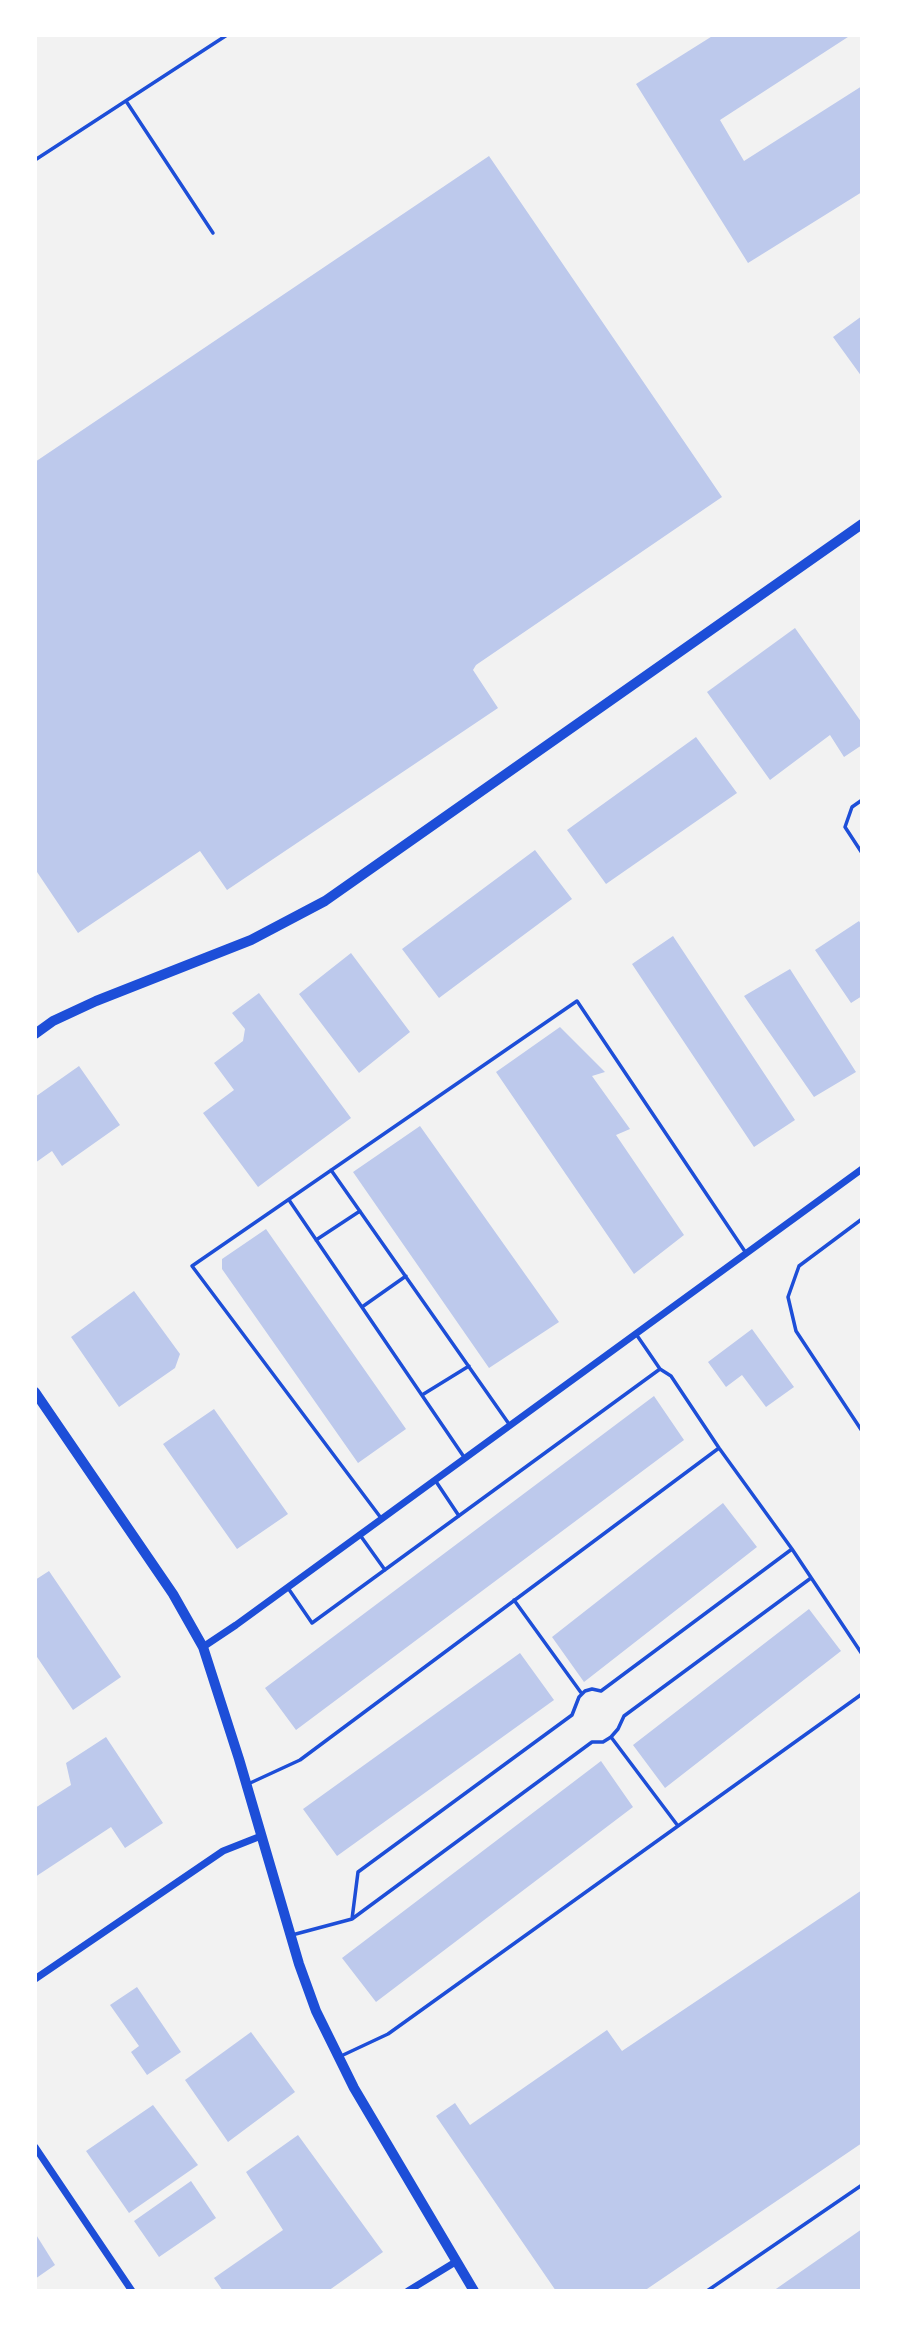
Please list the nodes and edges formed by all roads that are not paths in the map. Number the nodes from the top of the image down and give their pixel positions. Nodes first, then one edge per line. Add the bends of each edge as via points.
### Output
1 (227, 35) edge
2 (126, 101) junction
3 (35, 160) edge
4 (214, 233) dead end
5 (862, 524) edge
6 (862, 800) edge
7 (862, 853) edge
8 (35, 1034) edge
9 (862, 1169) edge
10 (331, 1170) junction
11 (289, 1200) junction
12 (360, 1211) junction
13 (862, 1219) edge
14 (316, 1240) junction
15 (747, 1253) junction
16 (406, 1276) junction
17 (362, 1307) junction
18 (636, 1334) junction
19 (469, 1366) junction
20 (660, 1369) junction
21 (35, 1392) edge
22 (422, 1395) junction
23 (511, 1425) junction
24 (862, 1431) edge
25 (719, 1448) junction
26 (465, 1458) junction
27 (435, 1480) junction
28 (458, 1516) junction
29 (382, 1519) junction
30 (360, 1535) junction
31 (792, 1549) junction
32 (385, 1570) junction
33 (811, 1578) junction
34 (288, 1588) junction
35 (514, 1601) junction
36 (203, 1647) junction
37 (862, 1654) edge
38 (582, 1694) junction
39 (862, 1694) edge
40 (611, 1737) junction
41 (247, 1785) junction
42 (678, 1826) junction
43 (261, 1836) junction
44 (352, 1919) junction
45 (290, 1936) junction
46 (35, 1979) edge
47 (338, 2058) junction
48 (35, 2147) edge
49 (862, 2185) edge
50 (457, 2261) junction
51 (132, 2291) edge
52 (408, 2291) edge
53 (474, 2291) edge
54 (708, 2291) edge

1 - 2 lane
2 - 3 lane
2 - 4 lane
5 - 8 street via 325,901 251,940 52,1021
6 - 7 lane via 852,807 845,827
9 - 15 street
10 - 11 lane
10 - 12 lane
10 - 15 lane via 577,1001
11 - 14 lane
11 - 29 lane via 192,1266
12 - 14 lane
12 - 16 lane
13 - 24 lane via 799,1266 788,1297 796,1332
14 - 17 lane
15 - 18 street
16 - 17 lane
16 - 19 lane
17 - 22 lane
18 - 20 lane
18 - 23 street
19 - 22 lane
19 - 23 lane
20 - 25 lane via 671,1376
20 - 28 lane
21 - 36 street via 173,1594
22 - 26 lane
23 - 26 street
25 - 31 lane
25 - 35 lane
26 - 27 street
27 - 28 lane
27 - 29 street
28 - 32 lane
29 - 30 street
30 - 32 lane
30 - 34 street
31 - 33 lane
31 - 38 lane via 601,1691
32 - 34 lane via 312,1623
33 - 37 lane
33 - 40 lane via 624,1716
34 - 36 street
35 - 38 lane
35 - 41 lane via 300,1760
36 - 41 street
38 - 44 lane via 572,1715 358,1872
39 - 42 lane
40 - 42 lane
40 - 44 lane via 592,1742
41 - 43 street
42 - 47 lane via 388,2034
43 - 45 street
43 - 46 street via 223,1851
44 - 45 lane
45 - 47 street
47 - 50 street
48 - 51 street
49 - 54 lane
50 - 52 street
50 - 53 street

